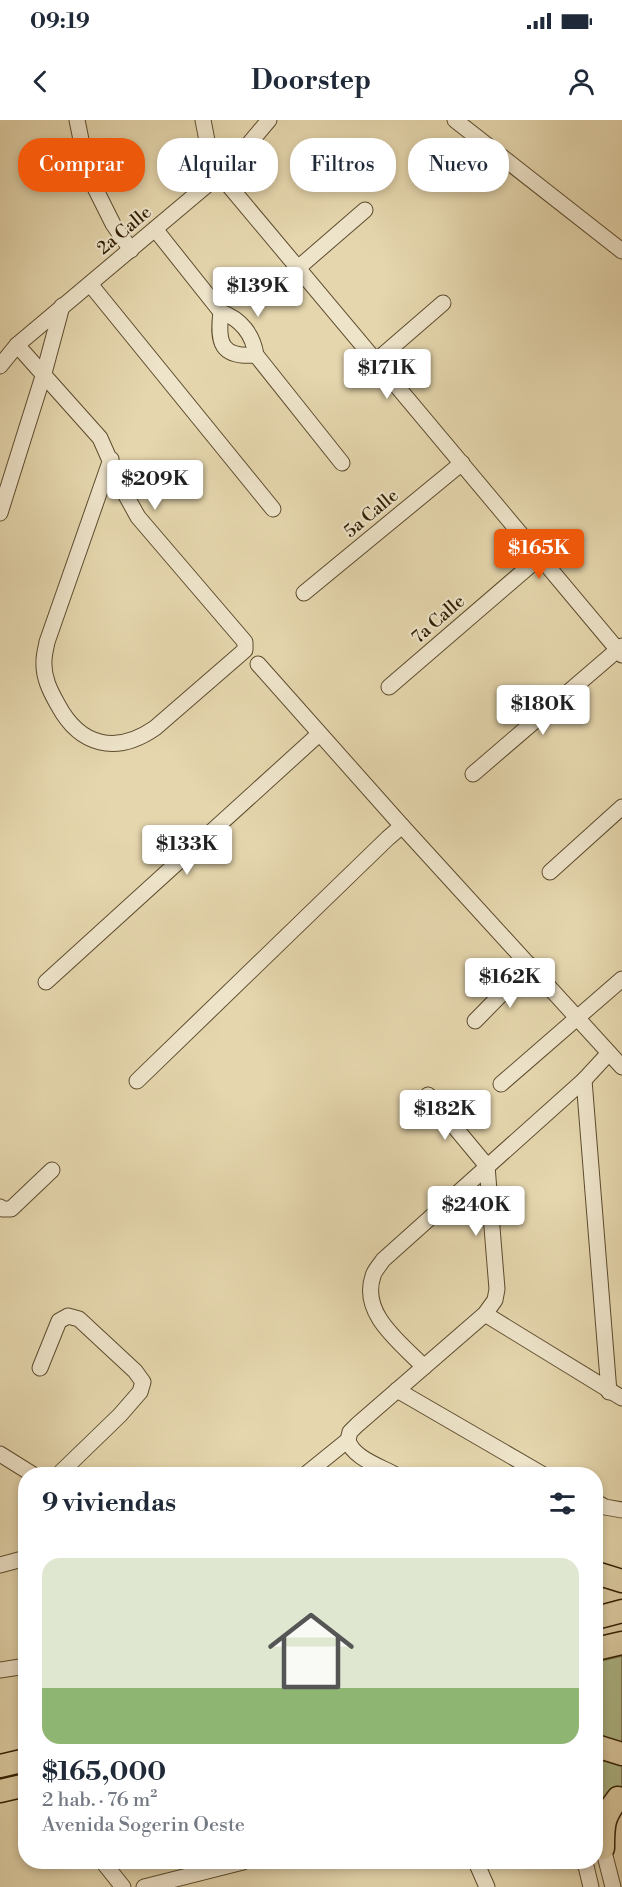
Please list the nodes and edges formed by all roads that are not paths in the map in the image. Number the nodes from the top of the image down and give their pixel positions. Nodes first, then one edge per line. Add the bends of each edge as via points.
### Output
1 (77, 120) edge
2 (203, 120) edge
3 (269, 120) edge
4 (455, 120) edge
5 (206, 138) edge
6 (253, 138) edge
7 (200, 192) edge
8 (234, 192) edge
9 (365, 210) dead end
10 (155, 230) junction
11 (131, 250) junction
12 (622, 251) edge
13 (298, 268) junction
14 (90, 284) junction
15 (443, 303) dead end
16 (62, 305) junction
17 (221, 312) junction
18 (16, 345) junction
19 (256, 356) junction
20 (376, 361) junction
21 (0, 366) edge
22 (44, 373) junction
23 (111, 459) junction
24 (342, 463) dead end
25 (462, 463) junction
26 (273, 508) dead end
27 (0, 513) edge
28 (540, 557) junction
29 (304, 593) dead end
30 (621, 650) edge
31 (258, 664) dead end
32 (389, 687) dead end
33 (319, 734) junction
34 (473, 774) dead end
35 (622, 807) edge
36 (402, 826) junction
37 (550, 872) dead end
38 (530, 965) junction
39 (622, 980) edge
40 (46, 982) dead end
41 (578, 1017) junction
42 (475, 1021) dead end
43 (609, 1053) junction
44 (622, 1067) edge
45 (584, 1080) junction
46 (137, 1081) dead end
47 (501, 1084) dead end
48 (428, 1095) dead end
49 (487, 1166) junction
50 (52, 1170) dead end
51 (0, 1207) edge
52 (485, 1314) junction
53 (423, 1367) junction
54 (40, 1368) dead end
55 (398, 1390) junction
56 (616, 1395) edge
57 (348, 1440) junction
58 (0, 1454) edge
59 (22, 1467) edge
60 (66, 1467) edge
61 (315, 1467) edge
62 (381, 1467) edge
63 (530, 1467) edge
64 (603, 1506) edge
65 (622, 1510) edge
66 (18, 1560) edge
67 (0, 1565) edge
68 (603, 1575) edge
69 (622, 1581) edge
70 (622, 1611) edge
71 (603, 1616) edge
72 (622, 1643) edge
73 (603, 1648) edge
74 (622, 1656) edge
75 (603, 1659) edge
76 (18, 1667) edge
77 (0, 1670) edge
78 (603, 1748) edge
79 (622, 1754) edge
80 (18, 1762) edge
81 (0, 1766) edge
82 (18, 1787) edge
83 (0, 1791) edge
84 (620, 1797) edge
85 (603, 1807) edge
86 (603, 1823) edge
87 (109, 1869) edge
88 (215, 1869) edge
89 (479, 1869) edge
90 (593, 1869) edge
91 (602, 1869) edge
92 (123, 1887) edge
93 (144, 1887) edge
94 (487, 1887) edge
95 (591, 1887) edge
96 (613, 1887) edge

1 - 11 street via 88,174
2 - 5 street
3 - 6 street, 2a Calle
4 - 12 street
7 - 10 street, 2a Calle
8 - 13 street
9 - 13 street
10 - 11 street, 2a Calle
10 - 17 street
11 - 14 street, 2a Calle
13 - 20 street
14 - 16 street, 2a Calle
14 - 26 street
15 - 20 street
16 - 18 street, 2a Calle
16 - 22 street
17 - 19 street via 234,316 243,326 255,344
17 - 19 street via 221,344 239,357
18 - 21 street, 2a Calle
18 - 22 street
19 - 24 street
20 - 25 street
22 - 23 street via 100,438
22 - 27 street
23 - 23 street via 47,642 44,661 48,687 64,717 79,733 94,741 119,744 141,738 155,728 245,650 245,642 138,517
25 - 28 street
25 - 29 street, 5a Calle
28 - 30 street
28 - 32 street, 7a Calle
30 - 34 street
31 - 33 street
33 - 36 street
33 - 40 street
35 - 37 street
36 - 38 street
36 - 46 street
38 - 41 street
38 - 42 street
39 - 41 street
41 - 43 street
41 - 47 street
43 - 44 street
43 - 45 street
45 - 49 street
45 - 56 street
48 - 49 street
49 - 52 street via 497,1289
49 - 53 street via 383,1260 373,1275 370,1294 376,1317
50 - 51 street via 11,1209
52 - 53 street
52 - 56 street
53 - 55 street
54 - 60 street via 59,1321 68,1316 79,1319 143,1382 140,1392 120,1416
55 - 57 street via 350,1432
55 - 63 street
57 - 61 street
57 - 62 street via 350,1448
58 - 59 street
64 - 65 street
66 - 67 street
68 - 69 highway
70 - 71 highway
72 - 73 highway
74 - 75 highway
76 - 77 street
78 - 79 highway
80 - 81 highway
82 - 83 highway
84 - 85 highway
84 - 86 highway
87 - 92 street
88 - 93 street
89 - 94 street
90 - 95 street
91 - 96 street

